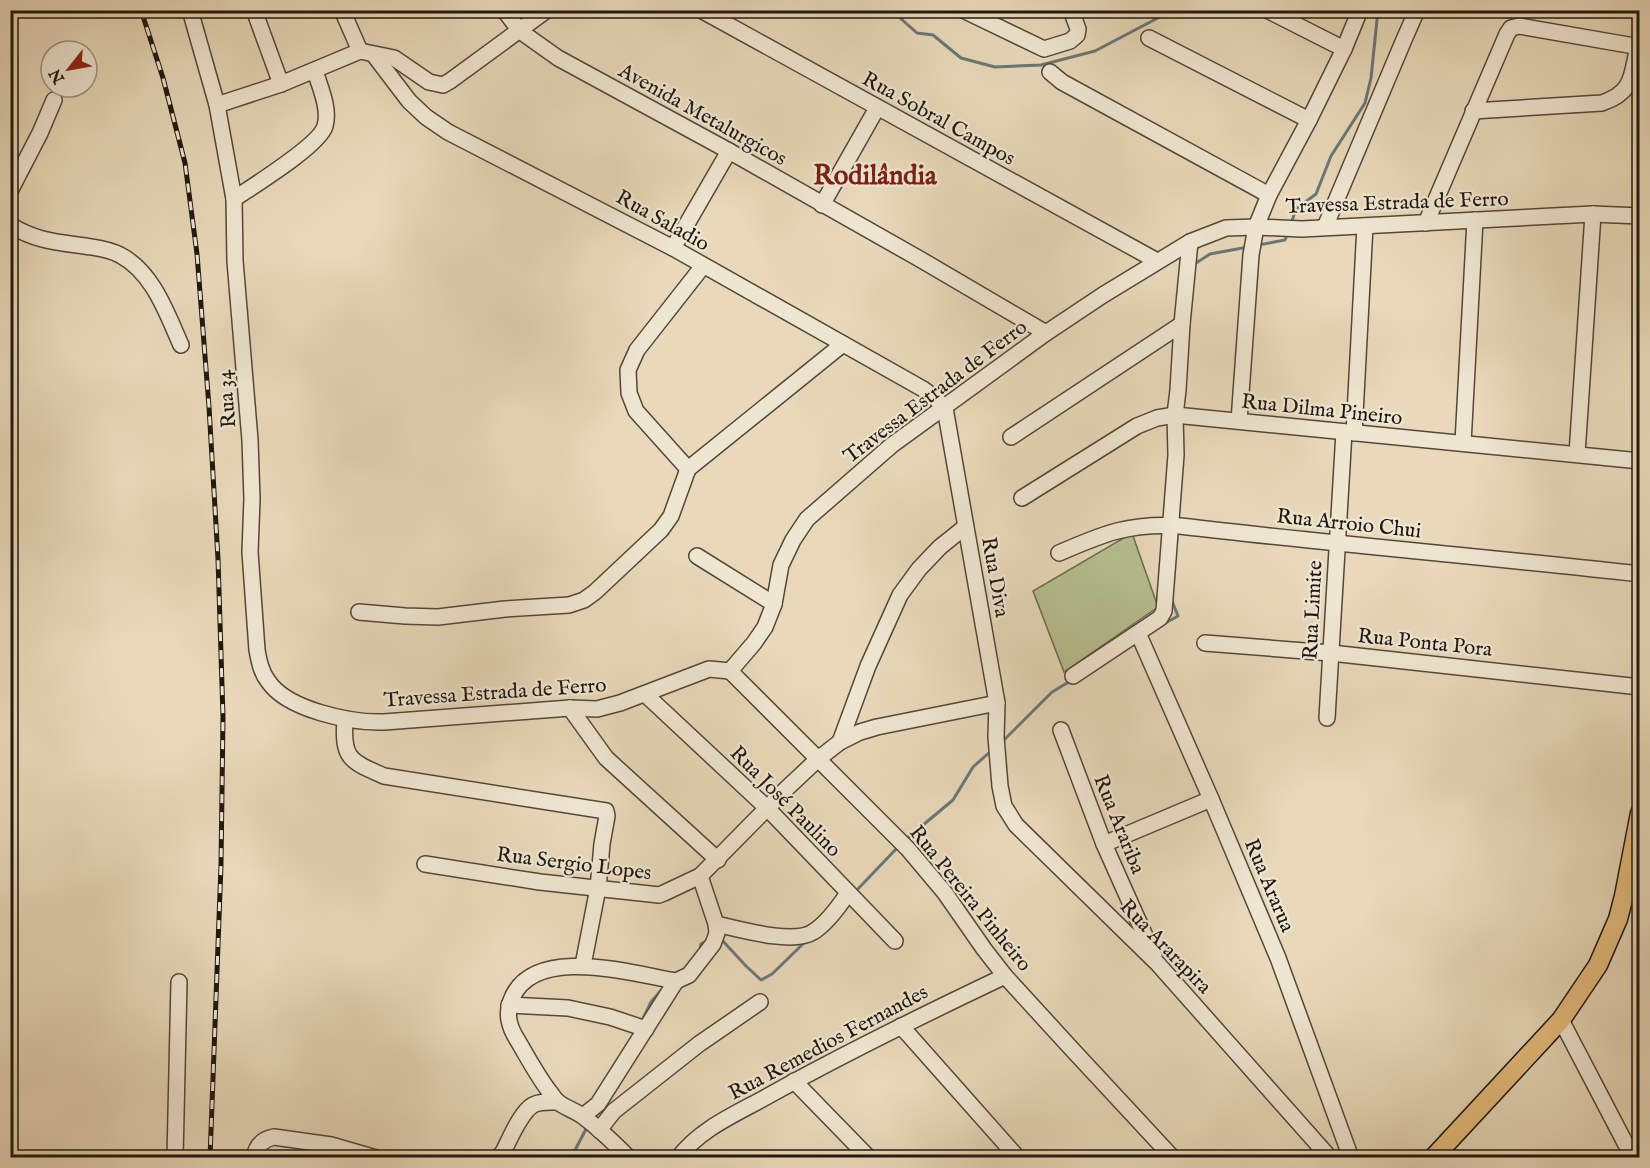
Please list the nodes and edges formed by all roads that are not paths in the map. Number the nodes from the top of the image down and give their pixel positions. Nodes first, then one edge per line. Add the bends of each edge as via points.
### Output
1 (190, 10) edge
2 (254, 10) edge
3 (342, 10) edge
4 (504, 10) edge
5 (547, 10) edge
6 (701, 10) edge
7 (963, 10) edge
8 (1071, 10) edge
9 (1267, 10) edge
10 (1360, 10) edge
11 (1418, 10) edge
12 (520, 31) junction
13 (1149, 38) dead end
14 (1639, 47) edge
15 (1344, 49) junction
16 (367, 53) junction
17 (315, 71) junction
18 (1050, 72) dead end
19 (281, 84) junction
20 (54, 100) dead end
21 (217, 105) junction
22 (878, 108) junction
23 (1473, 111) junction
24 (1309, 120) junction
25 (729, 151) junction
26 (10, 191) edge
27 (1269, 195) junction
28 (234, 199) junction
29 (822, 205) junction
30 (1593, 214) junction
31 (1640, 216) edge
32 (1475, 220) junction
33 (1426, 223) junction
34 (10, 225) edge
35 (1365, 226) junction
36 (1325, 227) junction
37 (1255, 230) junction
38 (1190, 242) junction
39 (673, 248) junction
40 (1157, 261) junction
41 (703, 266) junction
42 (1182, 324) junction
43 (1046, 333) junction
44 (843, 344) junction
45 (181, 345) dead end
46 (945, 408) junction
47 (1178, 415) junction
48 (1239, 421) junction
49 (1349, 433) junction
50 (1011, 437) dead end
51 (1463, 443) junction
52 (1577, 454) junction
53 (1640, 461) edge
54 (688, 469) junction
55 (1022, 498) dead end
56 (1171, 526) junction
57 (965, 527) junction
58 (1336, 544) junction
59 (1059, 553) dead end
60 (697, 556) dead end
61 (1640, 574) edge
62 (774, 604) junction
63 (359, 612) dead end
64 (1138, 633) junction
65 (1205, 643) dead end
66 (1331, 653) junction
67 (730, 671) junction
68 (1073, 676) dead end
69 (1640, 687) edge
70 (645, 694) junction
71 (997, 703) junction
72 (570, 708) junction
73 (1327, 718) dead end
74 (345, 719) junction
75 (1061, 730) dead end
76 (840, 742) junction
77 (998, 753) joint
78 (818, 759) junction
79 (1211, 799) junction
80 (767, 808) junction
81 (1640, 813) edge
82 (1104, 844) junction
83 (718, 860) junction
84 (425, 864) dead end
85 (700, 876) junction
86 (597, 888) junction
87 (851, 896) junction
88 (716, 924) junction
89 (895, 940) dead end
90 (1158, 964) junction
91 (583, 965) junction
92 (1005, 976) junction
93 (669, 980) junction
94 (179, 982) dead end
95 (760, 1002) dead end
96 (509, 1005) junction
97 (1561, 1020) junction
98 (901, 1026) junction
99 (646, 1029) junction
100 (794, 1081) junction
101 (558, 1102) junction
102 (584, 1117) junction
103 (598, 1129) junction
104 (1629, 1157) edge
105 (175, 1158) edge
106 (254, 1158) edge
107 (376, 1158) edge
108 (498, 1158) edge
109 (629, 1158) edge
110 (678, 1158) edge
111 (869, 1158) edge
112 (1018, 1158) edge
113 (1173, 1158) edge
114 (1330, 1158) edge
115 (1351, 1158) edge
116 (1433, 1158) edge

1 - 21 street
2 - 19 street
3 - 16 street, Rua Saladio
4 - 12 street, Avenida Metalurgicos
5 - 12 street
6 - 22 street, Rua Sobral Campos
7 - 8 street via 1044,48 1071,40 1077,34
9 - 15 street
10 - 15 street
11 - 36 street
12 - 16 street via 443,84 429,82 394,58
12 - 25 street, Avenida Metalurgicos via 558,58
13 - 24 street
14 - 23 street via 1628,87 1614,99
14 - 23 street via 1519,26 1511,28
15 - 24 street
16 - 17 street
16 - 39 street, Rua Saladio via 409,101 448,132
17 - 19 street
17 - 28 street via 327,114 321,136
18 - 27 street
19 - 21 street
20 - 26 street
21 - 28 street, Rua 34
22 - 29 street
22 - 40 street, Rua Sobral Campos
23 - 33 street
24 - 27 street
25 - 29 street, Avenida Metalurgicos
25 - 39 street
27 - 37 street
28 - 74 street, Rua 34 via 235,261 250,440 250,552 260,665 276,691 318,712
29 - 43 street, Avenida Metalurgicos
30 - 31 street, Travessa Estrada de Ferro
30 - 32 street, Travessa Estrada de Ferro
30 - 52 street
32 - 33 street, Travessa Estrada de Ferro
32 - 51 street
33 - 35 street, Travessa Estrada de Ferro
34 - 45 street via 34,238 102,248 121,255 142,272
35 - 36 street, Travessa Estrada de Ferro
35 - 49 street, Rua Limite
36 - 37 street, Travessa Estrada de Ferro
37 - 38 street, Travessa Estrada de Ferro via 1226,228
37 - 48 street
38 - 40 street, Travessa Estrada de Ferro
38 - 42 street
39 - 41 street, Rua Saladio
40 - 43 street, Travessa Estrada de Ferro
41 - 44 street, Rua Saladio
41 - 54 street via 638,350 628,370 629,393 636,411
42 - 47 street
42 - 50 street
43 - 46 street, Travessa Estrada de Ferro
44 - 46 street, Rua Saladio via 923,389
44 - 54 street
46 - 57 street, Rua Diva
46 - 62 street, Travessa Estrada de Ferro via 892,445 807,519 781,565
47 - 48 street, Rua Dilma Pineiro
47 - 55 street, Rua Dilma Pineiro via 1137,426
47 - 56 street
48 - 49 street, Rua Dilma Pineiro
49 - 51 street, Rua Dilma Pineiro
49 - 58 street, Rua Limite
51 - 52 street, Rua Dilma Pineiro
52 - 53 street, Rua Dilma Pineiro
54 - 63 street via 671,516 661,530 584,600 568,605 438,617
56 - 58 street, Rua Arroio Chui
56 - 59 street, Rua Arroio Chui via 1136,526 1113,531
56 - 64 street via 1164,611
57 - 71 street, Rua Diva
57 - 76 street via 918,569 900,595
58 - 61 street, Rua Arroio Chui
58 - 66 street, Rua Limite
60 - 62 street
62 - 67 street, Travessa Estrada de Ferro via 760,635
64 - 68 street
64 - 79 street, Rua Ararua
65 - 66 street, Rua Ponta Pora
66 - 69 street, Rua Ponta Pora
66 - 73 street, Rua Limite
67 - 70 street, Travessa Estrada de Ferro via 710,669
67 - 78 street, Rua Pereira Pinheiro
70 - 72 street, Travessa Estrada de Ferro via 597,709
70 - 80 street, Rua José Paulino
71 - 76 street, Rua Sergio Lopes via 877,727
71 - 77 street, Rua Diva
72 - 74 street, Travessa Estrada de Ferro via 371,723
72 - 83 street via 606,758
74 - 86 street via 345,748 353,760 384,776 606,811
75 - 82 street, Rua Arariba
76 - 78 street, Rua Sergio Lopes
77 - 90 street, Rua Ararapira via 999,786 1016,825
78 - 80 street, Rua Sergio Lopes
78 - 92 street, Rua Pereira Pinheiro via 908,849
79 - 82 street
79 - 115 street, Rua Ararua via 1278,958
80 - 83 street, Rua Sergio Lopes
80 - 87 street, Rua José Paulino
81 - 97 main road via 1618,919 1598,965
82 - 90 street, Rua Arariba
83 - 85 street, Rua Sergio Lopes
84 - 86 street, Rua Sergio Lopes
85 - 86 street, Rua Sergio Lopes via 659,895
85 - 88 street
86 - 91 street
87 - 88 street via 815,932 807,935 768,936
87 - 89 street, Rua José Paulino
88 - 93 street via 713,944 689,975
90 - 114 street, Rua Ararapira
91 - 93 street
91 - 96 street via 536,974 514,992
92 - 98 street, Rua Remedios Fernandes
92 - 113 street, Rua Pereira Pinheiro
93 - 99 street
94 - 105 street
95 - 103 street via 699,1044 614,1111
96 - 99 street via 568,1008
96 - 101 street via 513,1034
97 - 104 street
97 - 116 main road
98 - 100 street, Rua Remedios Fernandes
98 - 112 street
99 - 102 street via 598,1104
100 - 110 street, Rua Remedios Fernandes via 701,1134
100 - 111 street
101 - 102 street
101 - 108 street via 541,1102 526,1111
102 - 103 street
103 - 109 street
106 - 107 street via 262,1142 274,1137 331,1145

